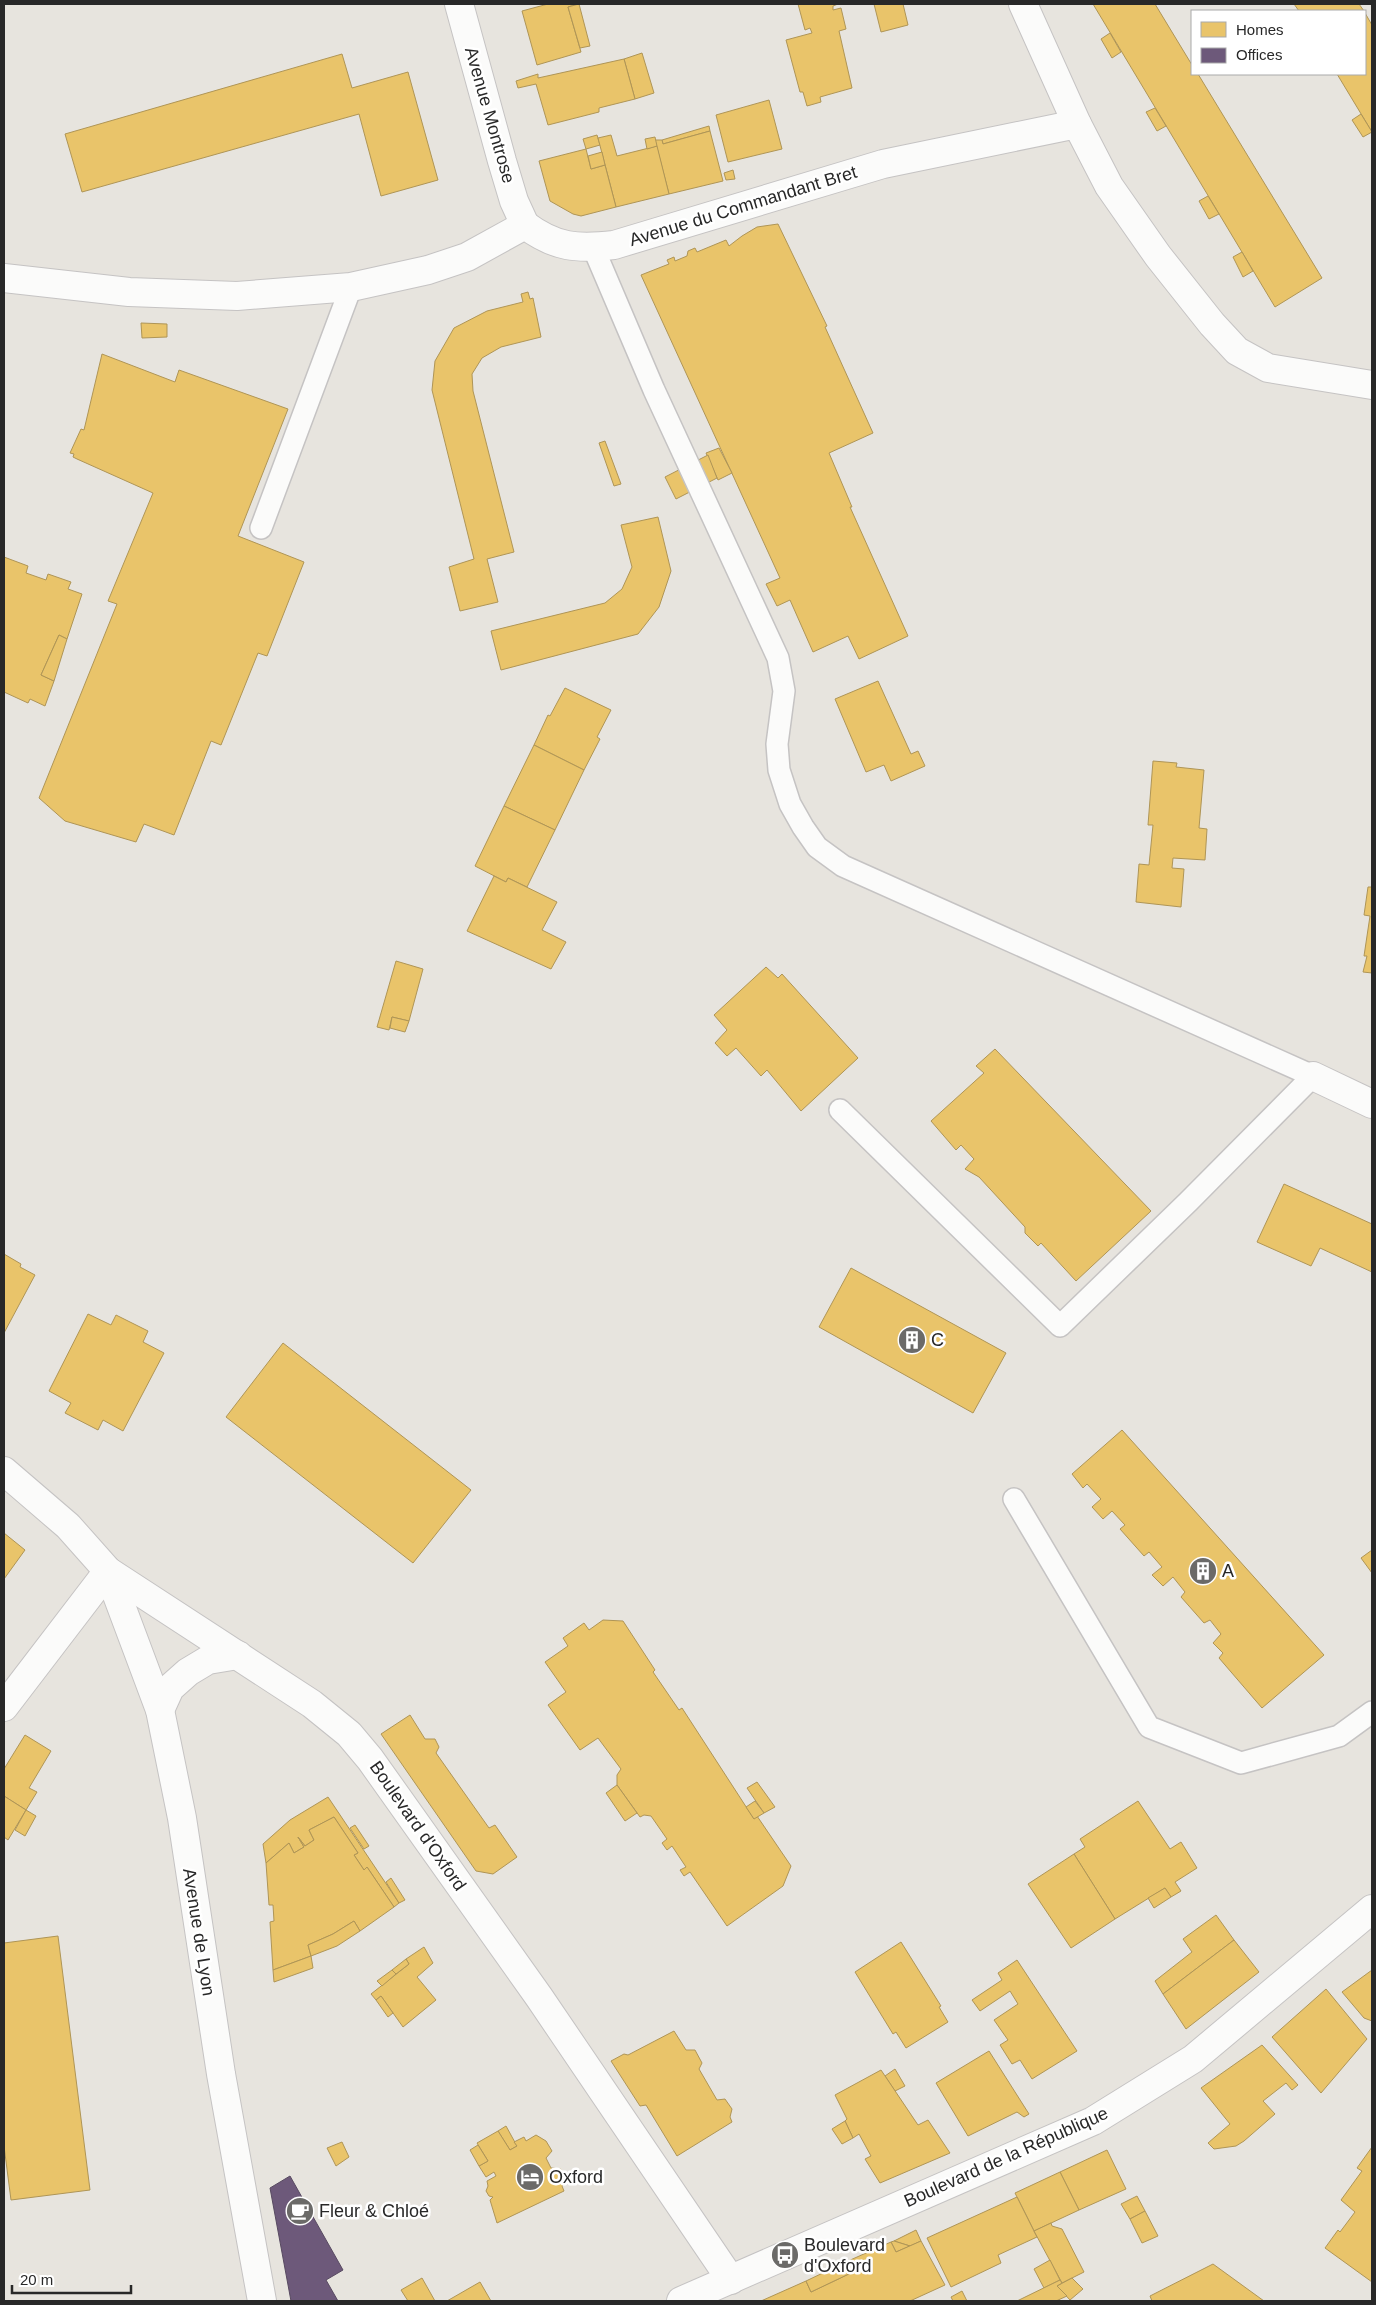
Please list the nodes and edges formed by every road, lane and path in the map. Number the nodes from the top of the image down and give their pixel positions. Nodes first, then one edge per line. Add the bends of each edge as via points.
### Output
1 (459, 4) edge
2 (1024, 4) edge
3 (1078, 124) junction
4 (525, 225) junction
5 (593, 247) junction
6 (4, 278) edge
7 (351, 287) junction
8 (1372, 385) edge
9 (261, 528) dead end
10 (1313, 1076) junction
11 (1372, 1104) edge
12 (840, 1110) dead end
13 (4, 1472) edge
14 (1014, 1499) dead end
15 (108, 1571) junction
16 (238, 1655) junction
17 (4, 1707) edge
18 (160, 1710) junction
19 (1372, 1712) edge
20 (1372, 1910) edge
21 (731, 2280) junction
22 (262, 2301) edge
23 (681, 2301) edge

1 - 4 street, Avenue Montrose via 502,161
2 - 3 street
3 - 5 street, Avenue du Commandant Bret via 883,164 614,245
3 - 8 street via 1109,186 1158,256 1237,351 1268,368
4 - 5 street, Avenue du Commandant Bret via 543,238 566,246
4 - 7 street via 467,257 428,270
5 - 10 lane via 654,390 778,658 784,691 777,744 779,770 790,804 818,847 843,866
6 - 7 street via 130,292 228,296
7 - 9 lane
10 - 11 street
10 - 12 lane via 1060,1326
13 - 15 street, Boulevard d'Oxford via 68,1526
14 - 19 lane via 1148,1727 1241,1763 1340,1736
15 - 16 street, Boulevard d'Oxford
15 - 17 street
15 - 18 street, Avenue de Lyon
16 - 18 street via 208,1660 188,1672 170,1688
16 - 21 street, Boulevard d'Oxford via 312,1704 349,1734 370,1759 539,1997
18 - 22 street, Avenue de Lyon via 182,1818 221,2074
20 - 21 street, Boulevard de la République via 1194,2059 1093,2121
21 - 23 street, Boulevard de la République

